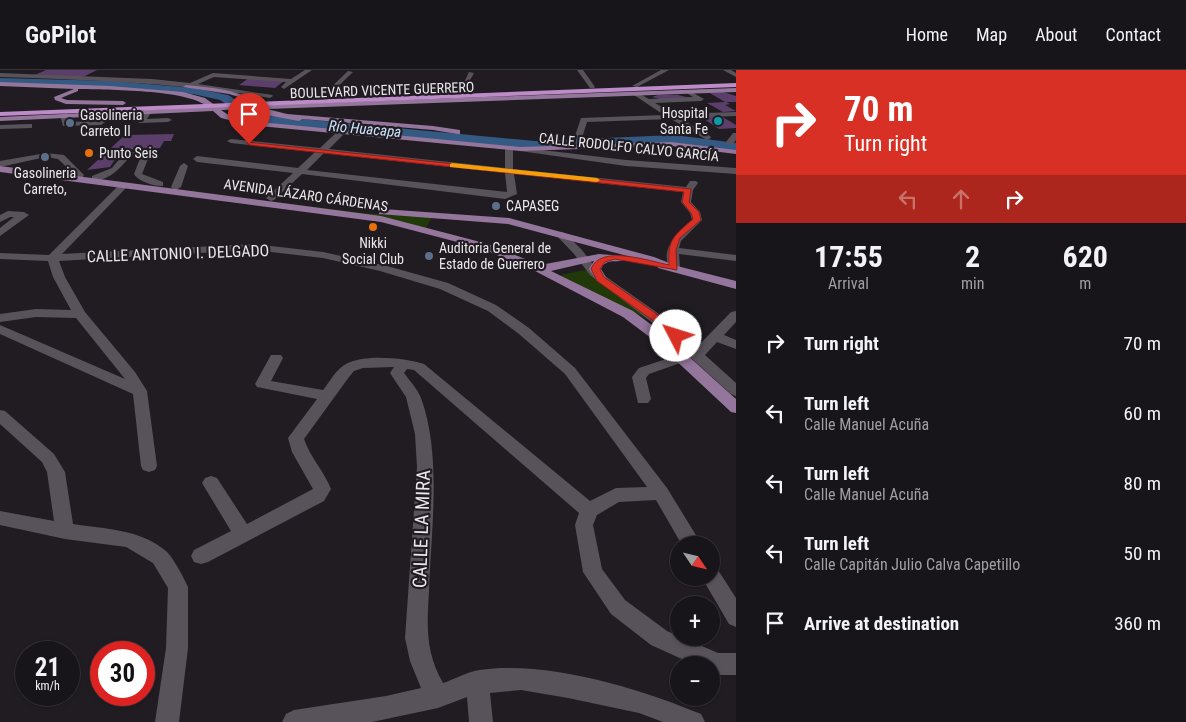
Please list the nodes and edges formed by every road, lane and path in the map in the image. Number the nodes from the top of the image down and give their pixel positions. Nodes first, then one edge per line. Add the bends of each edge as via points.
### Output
1 (100, 70) edge
2 (309, 70) edge
3 (580, 70) edge
4 (666, 70) edge
5 (726, 70) edge
6 (730, 70) edge
7 (350, 72) dead end
8 (471, 72) dead end
9 (736, 74) edge
10 (0, 76) edge
11 (80, 79) junction
12 (292, 82) junction
13 (0, 84) edge
14 (190, 85) junction
15 (592, 87) junction
16 (735, 87) edge
17 (107, 88) junction
18 (636, 90) junction
19 (579, 91) junction
20 (461, 92) junction
21 (688, 92) junction
22 (404, 94) junction
23 (546, 95) junction
24 (326, 96) junction
25 (388, 96) junction
26 (267, 102) junction
27 (649, 102) junction
28 (146, 103) junction
29 (193, 106) junction
30 (185, 110) junction
31 (0, 111) edge
32 (117, 111) junction
33 (145, 111) junction
34 (725, 114) junction
35 (736, 114) edge
36 (64, 115) joint
37 (673, 116) junction
38 (0, 119) edge
39 (168, 120) dead end
40 (736, 122) edge
41 (29, 126) dead end
42 (0, 127) edge
43 (341, 133) junction
44 (384, 135) junction
45 (707, 138) junction
46 (578, 139) junction
47 (546, 140) dead end
48 (728, 140) edge
49 (231, 142) dead end
50 (509, 148) junction
51 (520, 149) junction
52 (320, 152) junction
53 (736, 152) edge
54 (197, 159) dead end
55 (0, 164) edge
56 (184, 166) dead end
57 (0, 169) edge
58 (700, 170) junction
59 (299, 171) junction
60 (509, 171) junction
61 (736, 172) edge
62 (80, 176) junction
63 (95, 178) junction
64 (160, 184) junction
65 (123, 186) junction
66 (176, 187) junction
67 (688, 190) junction
68 (271, 198) junction
69 (443, 215) junction
70 (0, 219) edge
71 (0, 233) edge
72 (444, 234) junction
73 (561, 235) junction
74 (672, 250) junction
75 (0, 256) edge
76 (615, 257) junction
77 (52, 258) junction
78 (736, 258) edge
79 (582, 260) junction
80 (673, 268) junction
81 (539, 269) junction
82 (600, 279) junction
83 (736, 284) edge
84 (80, 314) junction
85 (736, 315) edge
86 (0, 318) edge
87 (0, 329) edge
88 (714, 336) junction
89 (736, 345) edge
90 (697, 355) junction
91 (276, 358) dead end
92 (681, 358) junction
93 (403, 365) junction
94 (140, 391) junction
95 (736, 391) edge
96 (327, 396) junction
97 (643, 399) dead end
98 (736, 408) edge
99 (0, 415) edge
100 (150, 466) dead end
101 (211, 484) dead end
102 (661, 493) junction
103 (589, 511) junction
104 (0, 518) edge
105 (65, 531) junction
106 (243, 534) junction
107 (687, 536) edge
108 (201, 556) dead end
109 (717, 586) edge
110 (736, 617) edge
111 (736, 664) edge
112 (478, 682) junction
113 (438, 696) junction
114 (167, 722) edge
115 (294, 722) edge
116 (481, 722) edge
117 (693, 722) edge

1 - 11 street
2 - 12 street
3 - 15 street
4 - 18 street
5 - 9 street
6 - 9 street
7 - 24 street
8 - 20 street
10 - 11 main road
10 - 11 street
11 - 14 street
11 - 26 main road via 230,92 247,98 269,113 286,117 460,133 274,113 267,109
12 - 14 street via 212,75
12 - 26 street
13 - 17 main road
14 - 26 street
15 - 18 main road, BOULEVARD VICENTE GUERRERO
15 - 20 main road, BOULEVARD VICENTE GUERRERO
16 - 18 main road, BOULEVARD VICENTE GUERRERO
16 - 19 highway, BOULEVARD VICENTE GUERRERO
16 - 21 main road, BOULEVARD VICENTE GUERRERO
16 - 25 highway, BOULEVARD VICENTE GUERRERO
17 - 28 main road via 70,91 57,100
17 - 44 main road via 192,96 224,116 250,124
18 - 21 main road, BOULEVARD VICENTE GUERRERO
18 - 23 main road, BOULEVARD VICENTE GUERRERO
18 - 27 street
19 - 23 highway
19 - 26 highway, BOULEVARD VICENTE GUERRERO
20 - 22 main road, BOULEVARD VICENTE GUERRERO
21 - 27 street via 701,100
22 - 24 main road, BOULEVARD VICENTE GUERRERO
22 - 25 highway
23 - 26 main road, BOULEVARD VICENTE GUERRERO
24 - 26 main road, BOULEVARD VICENTE GUERRERO
25 - 26 highway, BOULEVARD VICENTE GUERRERO
26 - 29 main road, BOULEVARD VICENTE GUERRERO
26 - 29 main road, BOULEVARD VICENTE GUERRERO
27 - 37 street
28 - 29 main road, BOULEVARD VICENTE GUERRERO
28 - 31 main road, BOULEVARD VICENTE GUERRERO
29 - 30 main road, BOULEVARD VICENTE GUERRERO
29 - 31 highway, BOULEVARD VICENTE GUERRERO
29 - 32 highway, BOULEVARD VICENTE GUERRERO
30 - 33 main road, BOULEVARD VICENTE GUERRERO
30 - 43 main road via 204,111 229,122 253,127
31 - 32 highway, BOULEVARD VICENTE GUERRERO
32 - 33 main road, BOULEVARD VICENTE GUERRERO
32 - 36 street via 101,123 66,124
33 - 39 street via 142,121
34 - 35 street
34 - 37 street
34 - 40 street
36 - 38 main road
37 - 45 street
37 - 46 street via 584,120
41 - 42 street
43 - 44 main road
43 - 52 street
44 - 50 main road
45 - 46 main road via 662,135
45 - 48 main road
46 - 47 main road
49 - 52 street
50 - 51 main road
50 - 60 street
51 - 53 main road via 669,144
51 - 58 street, CALLE RODOLFO CALVO GARCÍA
52 - 59 street
52 - 60 street
54 - 59 street
55 - 62 main road, AVENIDA LÁZARO CÁRDENAS
55 - 62 street via 46,155 60,157
56 - 66 street
57 - 65 main road, AVENIDA LÁZARO CÁRDENAS
58 - 61 street, CALLE RODOLFO CALVO GARCÍA
58 - 67 street
59 - 60 street via 510,196
59 - 68 street
60 - 67 street
62 - 63 main road, AVENIDA LÁZARO CÁRDENAS
63 - 64 main road, AVENIDA LÁZARO CÁRDENAS
63 - 64 street via 115,170 128,154 146,154 138,174
64 - 66 main road, AVENIDA LÁZARO CÁRDENAS
65 - 72 main road, AVENIDA LÁZARO CÁRDENAS via 381,219
65 - 77 street
66 - 68 main road, AVENIDA LÁZARO CÁRDENAS
67 - 74 street via 686,202 697,220 677,238
68 - 69 main road, AVENIDA LÁZARO CÁRDENAS via 368,211
69 - 72 main road via 432,220 430,228
69 - 73 main road, AVENIDA LÁZARO CÁRDENAS via 509,221
70 - 71 street via 8,214 24,215
72 - 81 main road, AVENIDA LÁZARO CÁRDENAS via 484,246
73 - 79 street
73 - 80 main road, AVENIDA LÁZARO CÁRDENAS
74 - 78 street
74 - 80 street
75 - 77 street, CALLE ANTONIO I. DELGADO
76 - 79 main road
76 - 80 main road
76 - 82 main road via 597,264 595,269
77 - 84 street
77 - 102 street, CALLE ANTONIO I. DELGADO via 254,247 323,255 444,286 492,308 570,371
79 - 81 main road
79 - 82 street
80 - 83 main road
81 - 92 main road, AVENIDA LÁZARO CÁRDENAS via 628,314
82 - 90 street via 654,317
84 - 86 street via 36,313
84 - 94 street
85 - 88 street
87 - 94 street
88 - 89 street
88 - 90 street
90 - 95 street
91 - 96 street via 262,384
92 - 97 street via 639,377
92 - 98 main road, AVENIDA LÁZARO CÁRDENAS
93 - 96 street via 364,363 349,368
93 - 103 street via 419,367
93 - 113 street, CALLE LA MIRA via 397,373 413,397 423,434 425,467 416,638 426,677
94 - 100 street
96 - 106 street via 296,438 300,452 320,483 322,489 318,496
99 - 105 street via 48,458 56,472
101 - 106 street
102 - 103 street via 616,495
102 - 107 street, CALLE ANTONIO I. DELGADO
103 - 111 street via 584,525 593,572 618,607 659,638 718,664
104 - 105 street
105 - 114 street via 130,540 160,557 178,587 177,648
106 - 108 street
109 - 110 street
112 - 113 street
112 - 116 street
112 - 117 street via 521,679 568,686 639,701
113 - 115 street via 386,708

